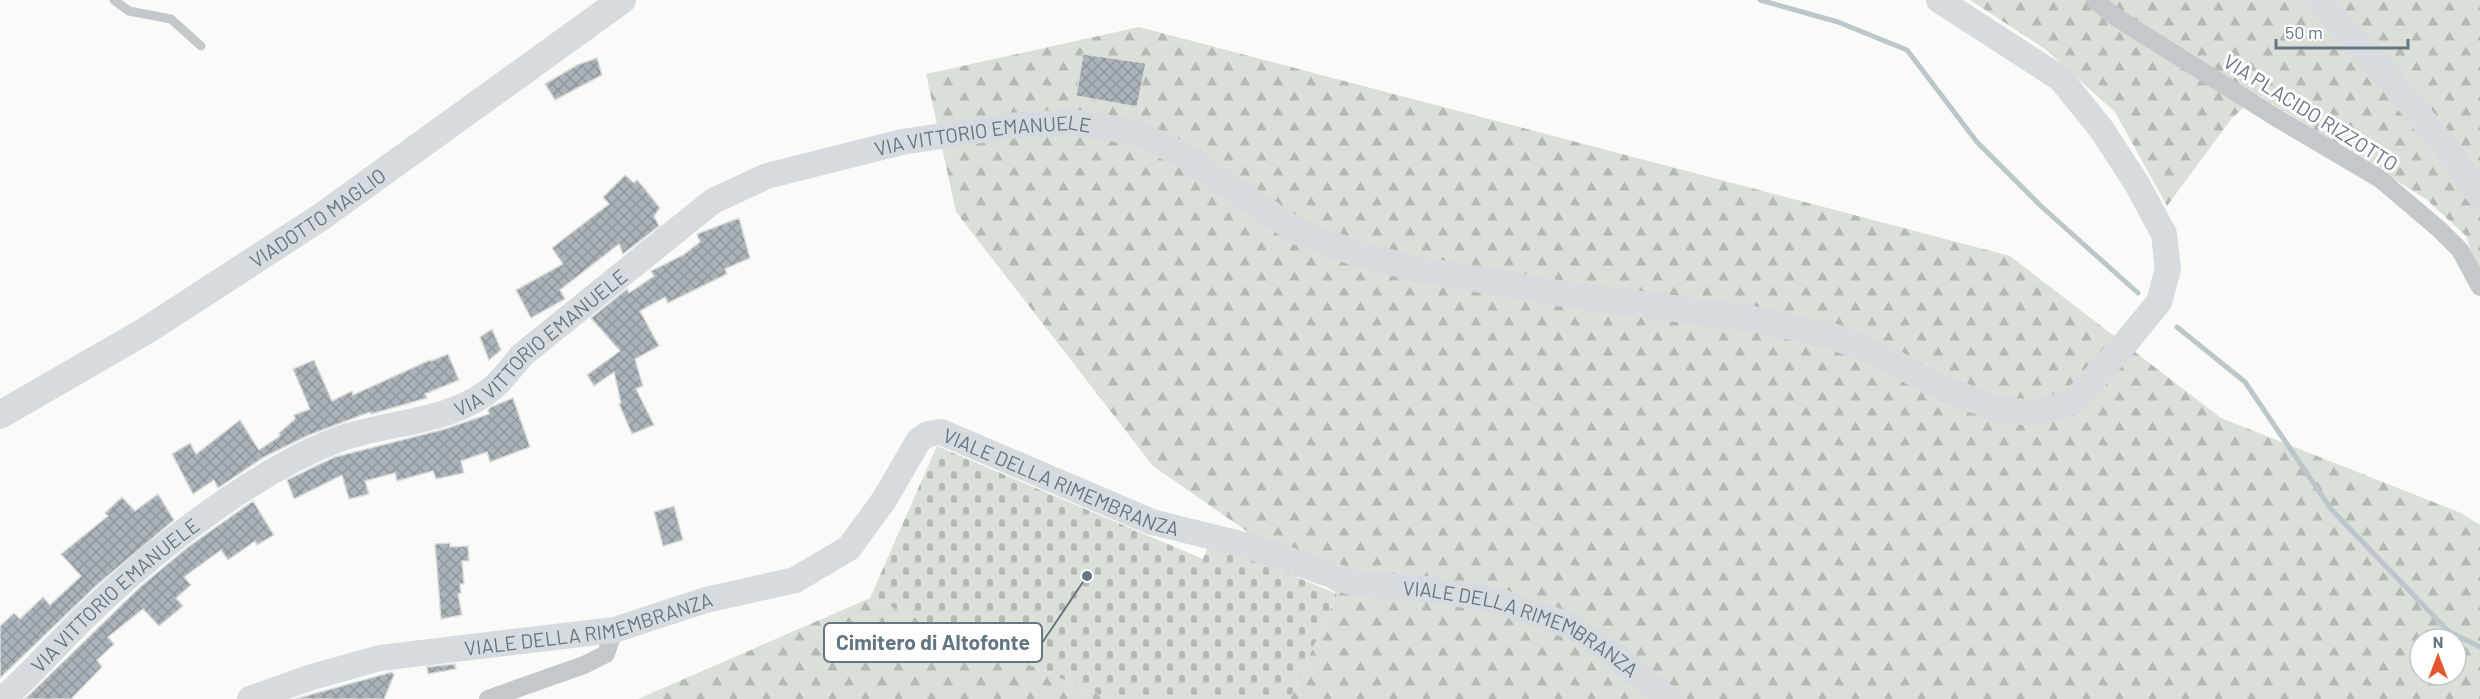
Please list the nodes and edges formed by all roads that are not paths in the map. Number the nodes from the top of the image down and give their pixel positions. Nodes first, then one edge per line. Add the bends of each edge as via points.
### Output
1 (114, 0) edge
2 (622, 0) edge
3 (1939, 0) edge
4 (2095, 0) edge
5 (2318, 0) edge
6 (201, 46) dead end
7 (2480, 196) edge
8 (2480, 287) edge
9 (0, 415) edge
10 (614, 630) junction
11 (3, 699) edge
12 (250, 699) edge
13 (488, 699) edge
14 (1668, 699) edge

1 - 6 lane via 129,11 171,19
2 - 9 main road, VIADOTTO MAGLIO via 321,217 147,330
3 - 11 main road, VIA VITTORIO EMANUELE via 2061,79 2108,139 2164,234 2168,269 2159,302 2074,400 2039,413 2000,410 1829,335 1753,319 1417,269 1358,254 1298,232 1183,155 1134,132 1073,122 1008,126 902,142 767,176 713,201 522,355 481,396 422,419 338,439 280,467 234,497 169,543 88,614
4 - 8 street, VIA PLACIDO RIZZOTTO via 2114,16 2380,179 2460,250
5 - 7 main road via 2416,111
10 - 12 main road, VIALE DELLA RIMEMBRANZA via 380,658
10 - 13 street via 606,654
10 - 14 main road, VIALE DELLA RIMEMBRANZA via 706,600 795,580 849,548 920,441 928,434 941,432 1152,522 1250,546 1357,584 1429,589 1496,600 1571,626 1616,656

